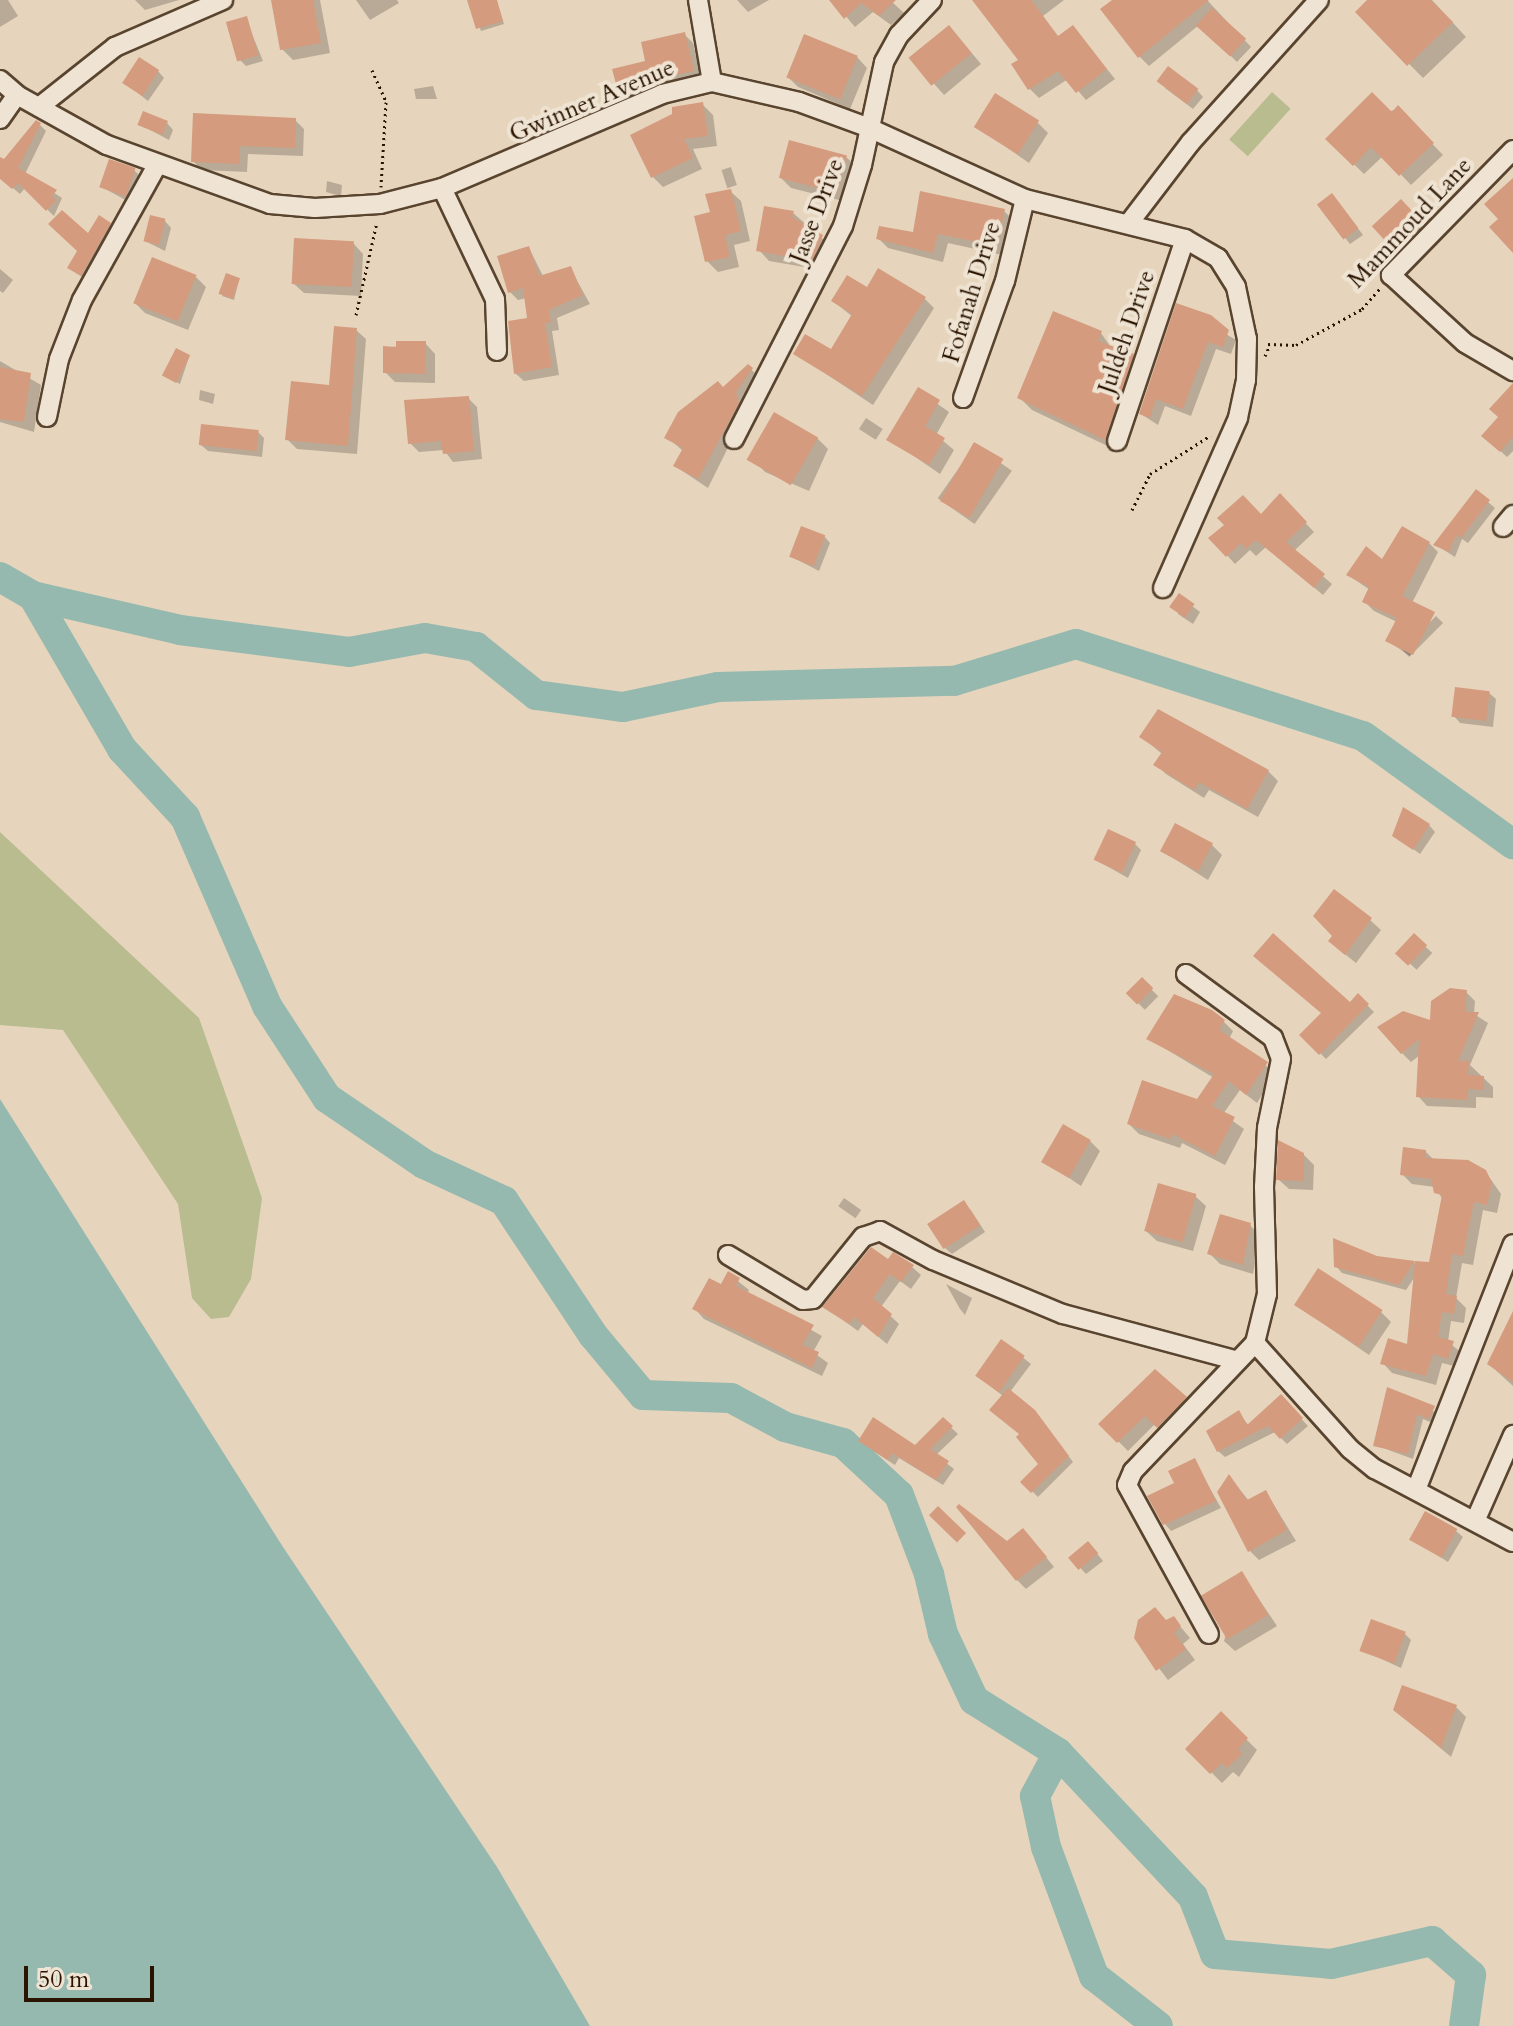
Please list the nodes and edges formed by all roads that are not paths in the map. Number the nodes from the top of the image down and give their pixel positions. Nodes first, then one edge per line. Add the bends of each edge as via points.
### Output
1 (223, 0) edge
2 (698, 0) edge
3 (932, 0) edge
4 (1319, 0) edge
5 (0, 80) edge
6 (712, 82) junction
7 (17, 95) junction
8 (39, 107) junction
9 (0, 119) edge
10 (867, 127) junction
11 (1513, 150) edge
12 (157, 165) junction
13 (442, 188) junction
14 (1025, 199) junction
15 (1129, 223) junction
16 (1185, 239) junction
17 (497, 351) dead end
18 (1513, 371) edge
19 (963, 398) dead end
20 (47, 417) dead end
21 (734, 439) dead end
22 (1117, 441) dead end
23 (1163, 588) dead end
24 (1186, 974) dead end
25 (1513, 1244) edge
26 (728, 1255) dead end
27 (1255, 1343) junction
28 (1235, 1360) junction
29 (1513, 1435) edge
30 (1416, 1490) junction
31 (1476, 1519) junction
32 (1513, 1542) edge
33 (1209, 1634) dead end

1 - 8 street via 115,47
2 - 6 street
3 - 10 street, Jasse Drive via 899,35 884,62
4 - 15 street via 1191,142
5 - 7 street, Gwinner Avenue
6 - 10 street, Gwinner Avenue via 799,102
6 - 13 street, Gwinner Avenue via 662,94
7 - 8 street, Gwinner Avenue
7 - 9 street
8 - 12 street, Gwinner Avenue via 107,145
10 - 14 street, Gwinner Avenue
10 - 21 street, Jasse Drive via 862,165 843,226
11 - 18 street, Mammoud Lane via 1391,275 1444,326
12 - 13 street, Gwinner Avenue via 270,204 315,208 380,204
12 - 20 street via 82,300 59,359
13 - 17 street via 495,299
14 - 15 street, Gwinner Avenue
14 - 19 street, Fofanah Drive via 1005,281
15 - 16 street, Gwinner Avenue
16 - 22 street, Juldeh Drive
16 - 23 street, Gwinner Avenue via 1208,250 1236,287 1247,339 1238,418
24 - 27 street via 1280,1048 1264,1187 1270,1264
25 - 30 street
26 - 28 street via 803,1300 813,1299 863,1237 880,1231 933,1260 1063,1314
27 - 28 street
27 - 30 street via 1350,1449
28 - 33 street via 1133,1471 1127,1485
29 - 31 street
30 - 31 street
31 - 32 street

